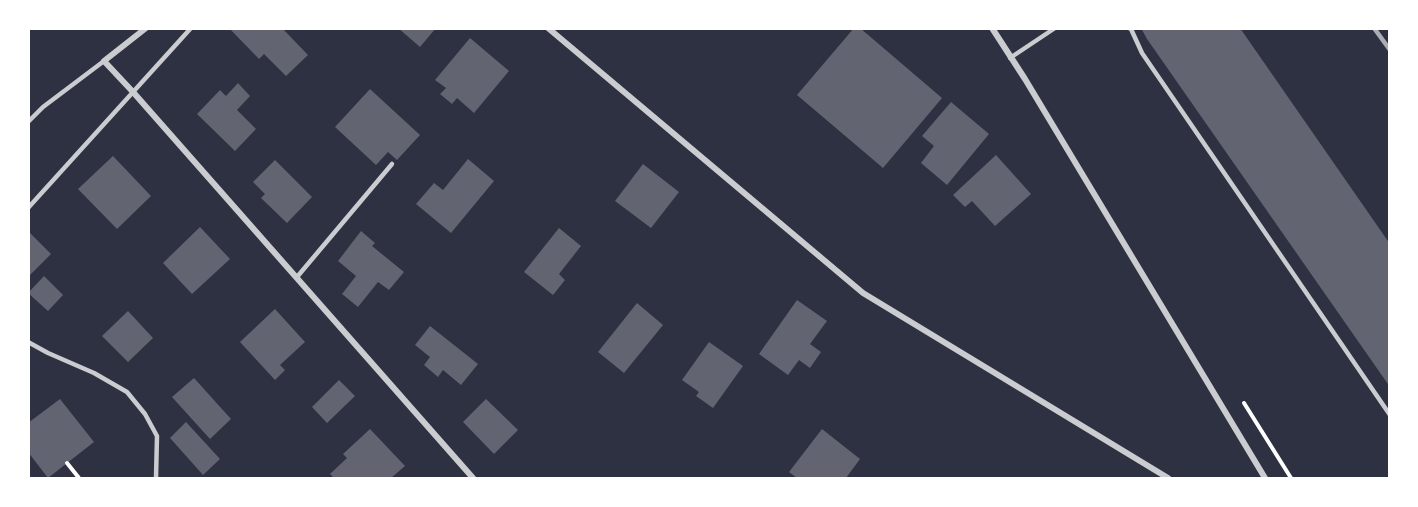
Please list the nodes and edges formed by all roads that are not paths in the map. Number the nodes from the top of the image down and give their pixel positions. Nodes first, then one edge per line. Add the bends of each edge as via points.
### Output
1 (146, 28) edge
2 (192, 28) edge
3 (548, 28) edge
4 (992, 28) edge
5 (1055, 28) edge
6 (1129, 28) edge
7 (1010, 58) junction
8 (104, 61) junction
9 (133, 92) junction
10 (28, 122) edge
11 (392, 164) dead end
12 (28, 208) edge
13 (297, 278) junction
14 (28, 342) edge
15 (1389, 415) edge
16 (156, 478) edge
17 (474, 478) edge
18 (1168, 478) edge
19 (1265, 478) edge

1 - 8 street
2 - 9 lane
3 - 18 street via 863,293
4 - 7 street
5 - 7 lane
6 - 15 lane via 1142,53
7 - 19 street
8 - 9 street
8 - 10 lane
9 - 12 lane
9 - 13 street
11 - 13 lane
13 - 17 street
14 - 16 lane via 127,392 157,436

